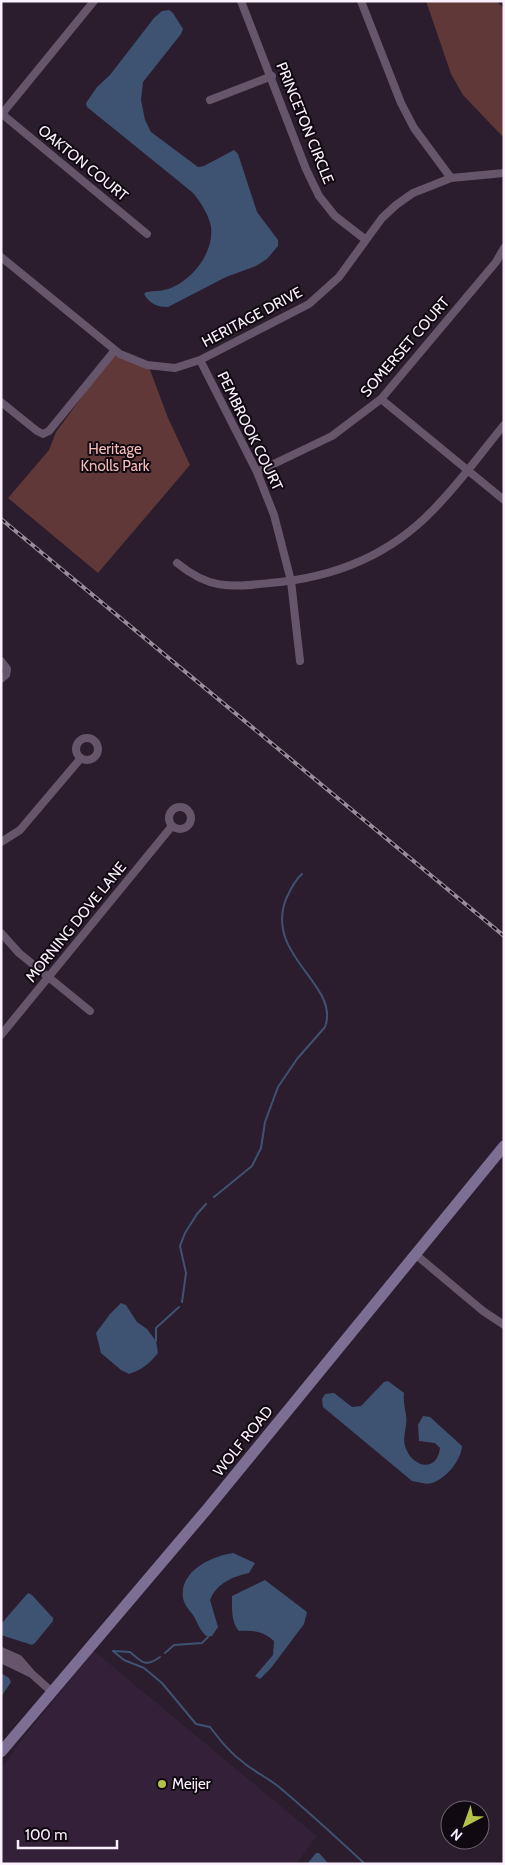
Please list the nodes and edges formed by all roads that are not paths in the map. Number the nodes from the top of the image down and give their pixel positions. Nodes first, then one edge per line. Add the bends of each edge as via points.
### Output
1 (94, 1) edge
2 (241, 1) edge
3 (361, 1) edge
4 (272, 76) junction
5 (210, 100) dead end
6 (2, 115) edge
7 (504, 172) edge
8 (451, 178) junction
9 (147, 234) dead end
10 (366, 240) junction
11 (504, 248) edge
12 (1, 257) edge
13 (115, 350) junction
14 (200, 360) junction
15 (381, 399) junction
16 (1, 402) edge
17 (504, 425) edge
18 (467, 470) junction
19 (257, 472) junction
20 (504, 500) edge
21 (177, 563) dead end
22 (291, 581) junction
23 (1, 661) edge
24 (300, 661) dead end
25 (1, 679) edge
26 (81, 758) dead end
27 (172, 826) dead end
28 (1, 842) edge
29 (1, 933) edge
30 (49, 977) junction
31 (90, 1011) dead end
32 (1, 1035) edge
33 (504, 1146) edge
34 (415, 1254) junction
35 (504, 1325) edge
36 (1, 1651) edge
37 (1, 1659) edge
38 (32, 1674) junction
39 (52, 1692) junction
40 (1, 1752) edge

1 - 6 street
2 - 4 street, PRINCETON CIRCLE
3 - 8 street via 401,103 414,128
4 - 5 street
4 - 10 street, PRINCETON CIRCLE via 319,196 335,216
6 - 9 street, OAKTON COURT
7 - 8 street, HERITAGE DRIVE
8 - 10 street, HERITAGE DRIVE via 421,189 400,202 382,218
10 - 14 street, HERITAGE DRIVE via 339,277 309,304
11 - 15 street, SOMERSET COURT via 496,262
12 - 13 street, HERITAGE DRIVE
13 - 14 street, HERITAGE DRIVE via 147,365 175,368
13 - 16 street via 49,431 43,434
14 - 19 street, PEMBROOK COURT
15 - 18 street
15 - 19 street, SOMERSET COURT via 332,436
17 - 18 street
18 - 20 street
18 - 22 street via 433,510 395,542 343,569
19 - 22 street, PEMBROOK COURT via 274,515
21 - 22 street via 190,574 232,587
22 - 24 street, PEMBROOK COURT
23 - 25 street via 7,669
26 - 28 street via 20,830
27 - 30 street, MORNING DOVE LANE
29 - 30 street via 19,953
30 - 31 street
30 - 32 street, MORNING DOVE LANE
33 - 34 main road, WOLF ROAD
34 - 35 street
34 - 39 main road, WOLF ROAD via 213,1502
36 - 38 street via 19,1659
37 - 38 street
38 - 39 street
39 - 40 main road, WOLF ROAD

